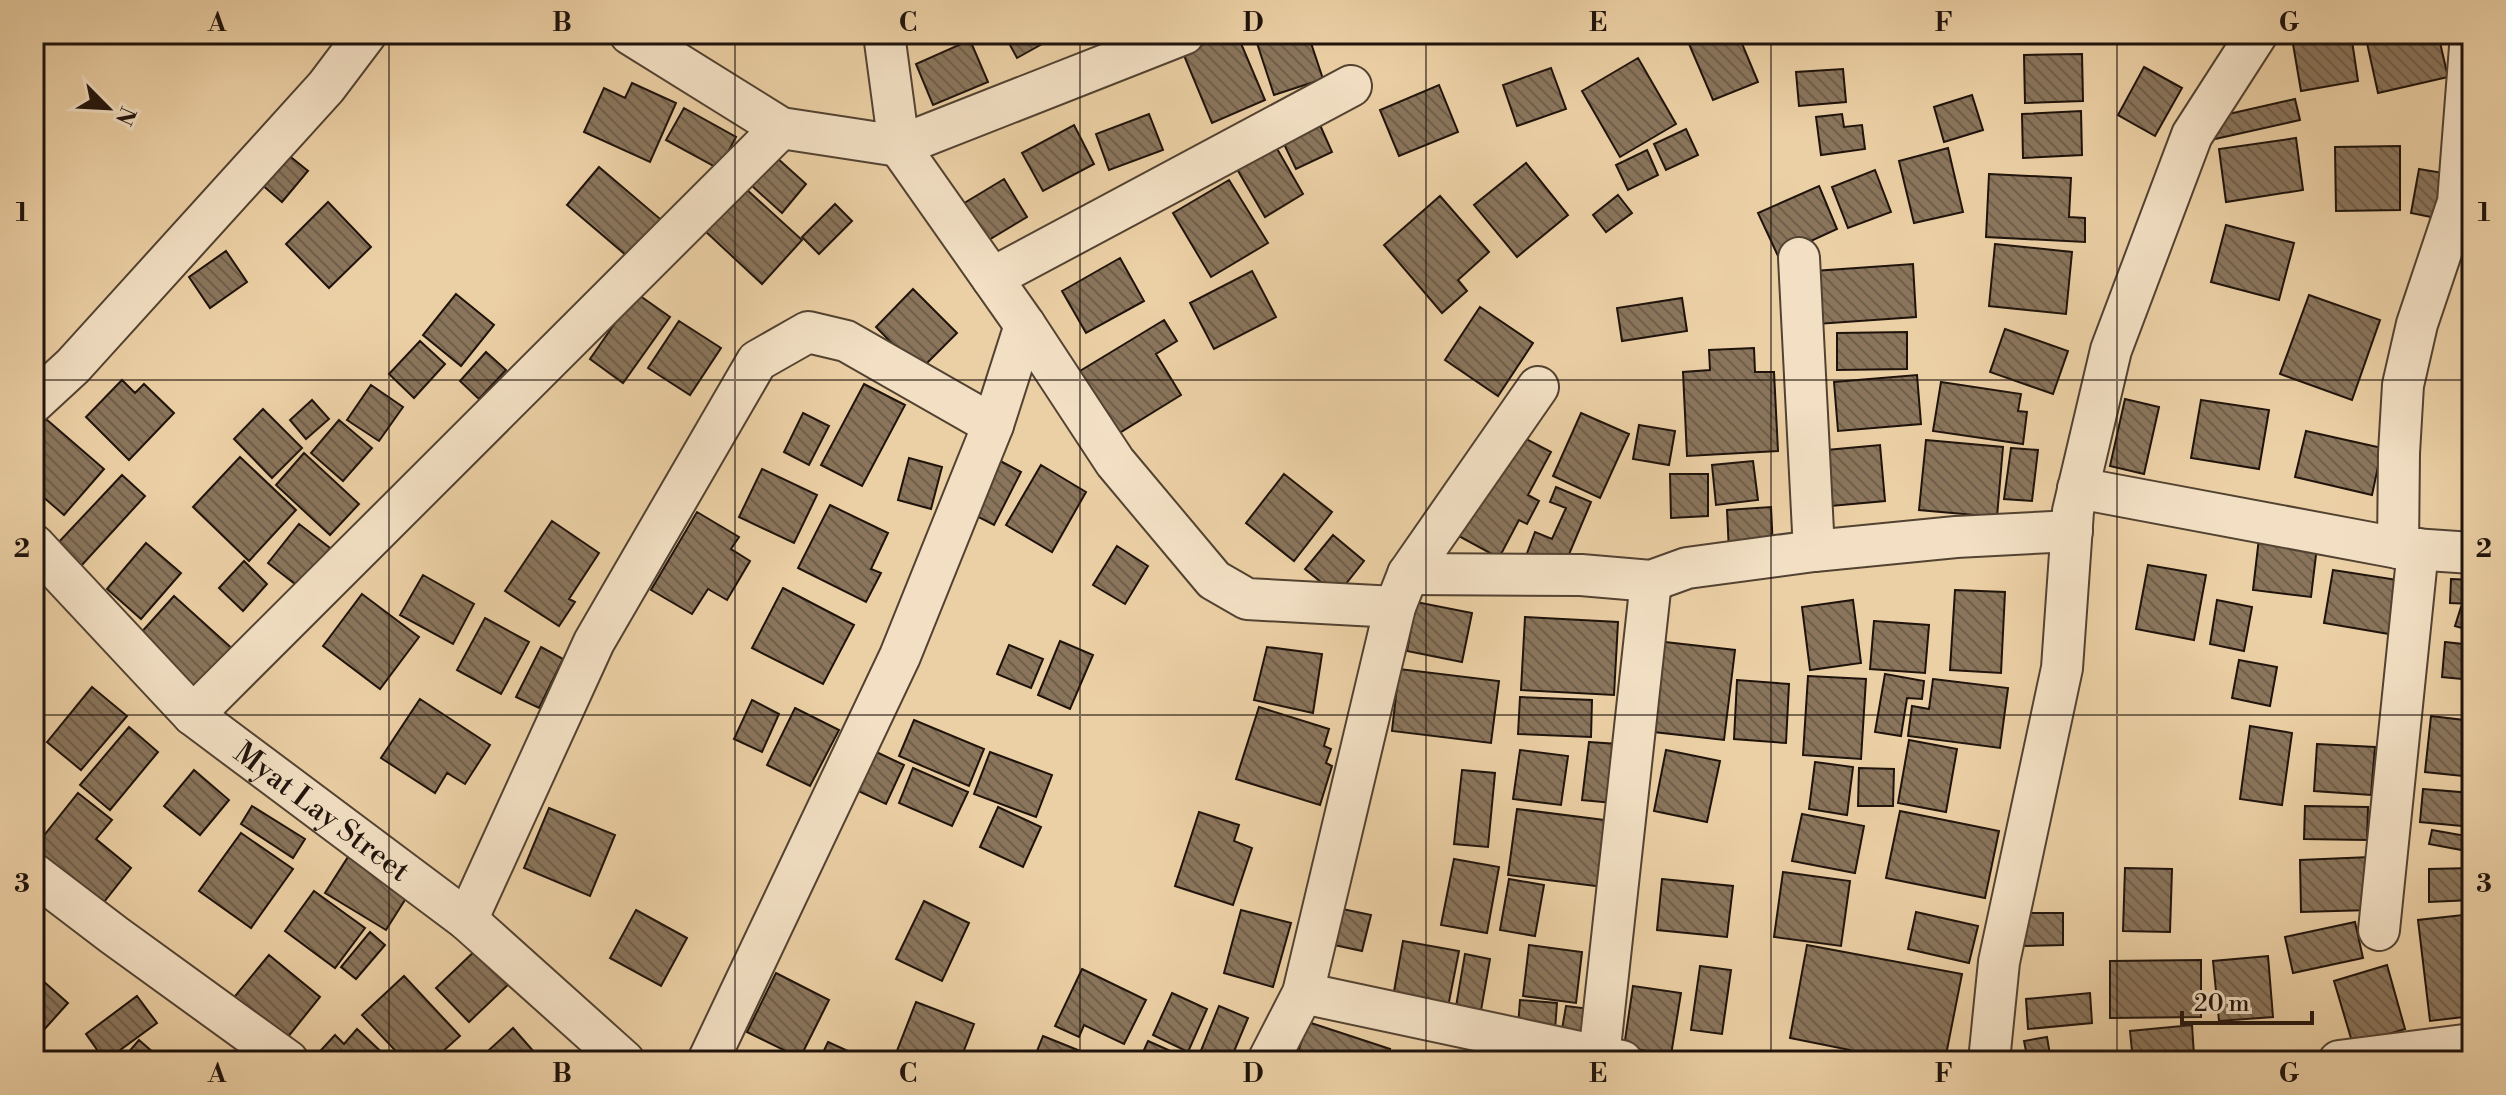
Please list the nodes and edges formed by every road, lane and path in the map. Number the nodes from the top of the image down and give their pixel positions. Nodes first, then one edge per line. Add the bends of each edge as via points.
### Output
1 (366, 34) edge
2 (630, 34) edge
3 (884, 34) edge
4 (1184, 34) edge
5 (2257, 34) edge
6 (2471, 34) edge
7 (1351, 86) dead end
8 (781, 128) junction
9 (899, 146) junction
10 (1799, 258) dead end
11 (992, 278) junction
12 (1025, 325) junction
13 (1538, 387) dead end
14 (34, 402) edge
15 (993, 425) junction
16 (2078, 488) junction
17 (2072, 531) junction
18 (34, 545) edge
19 (2408, 549) junction
20 (1814, 551) junction
21 (2472, 553) edge
22 (1651, 581) junction
23 (1402, 590) junction
24 (193, 715) junction
25 (34, 874) edge
26 (467, 920) junction
27 (2379, 930) dead end
28 (1303, 993) junction
29 (2472, 1044) edge
30 (1610, 1059) edge
31 (288, 1061) edge
32 (624, 1061) edge
33 (708, 1061) edge
34 (1268, 1061) edge
35 (1989, 1061) edge
36 (2339, 1061) edge

1 - 14 street via 316,98 73,366
2 - 8 street
3 - 9 street
4 - 9 street
5 - 16 street via 2192,135 2111,350
6 - 19 street via 2458,202 2417,324 2403,385 2399,453
7 - 11 street
8 - 9 street
8 - 24 street
9 - 11 street
10 - 20 street
11 - 12 street
12 - 15 street
12 - 23 street via 1115,462 1214,580 1247,599
13 - 23 street
15 - 26 street via 846,341 808,332 757,361 594,642
15 - 33 street via 900,656
16 - 17 street
16 - 19 street
17 - 20 street
17 - 35 street via 2062,668 1999,962
18 - 24 street, Myat Lay Street
19 - 21 street
19 - 27 street
20 - 22 street via 1687,568
22 - 23 street via 1581,575
22 - 30 street
23 - 28 street
24 - 26 street, Myat Lay Street
25 - 31 street
26 - 32 street, Myat Lay Street
28 - 30 street
28 - 34 street
29 - 36 street

